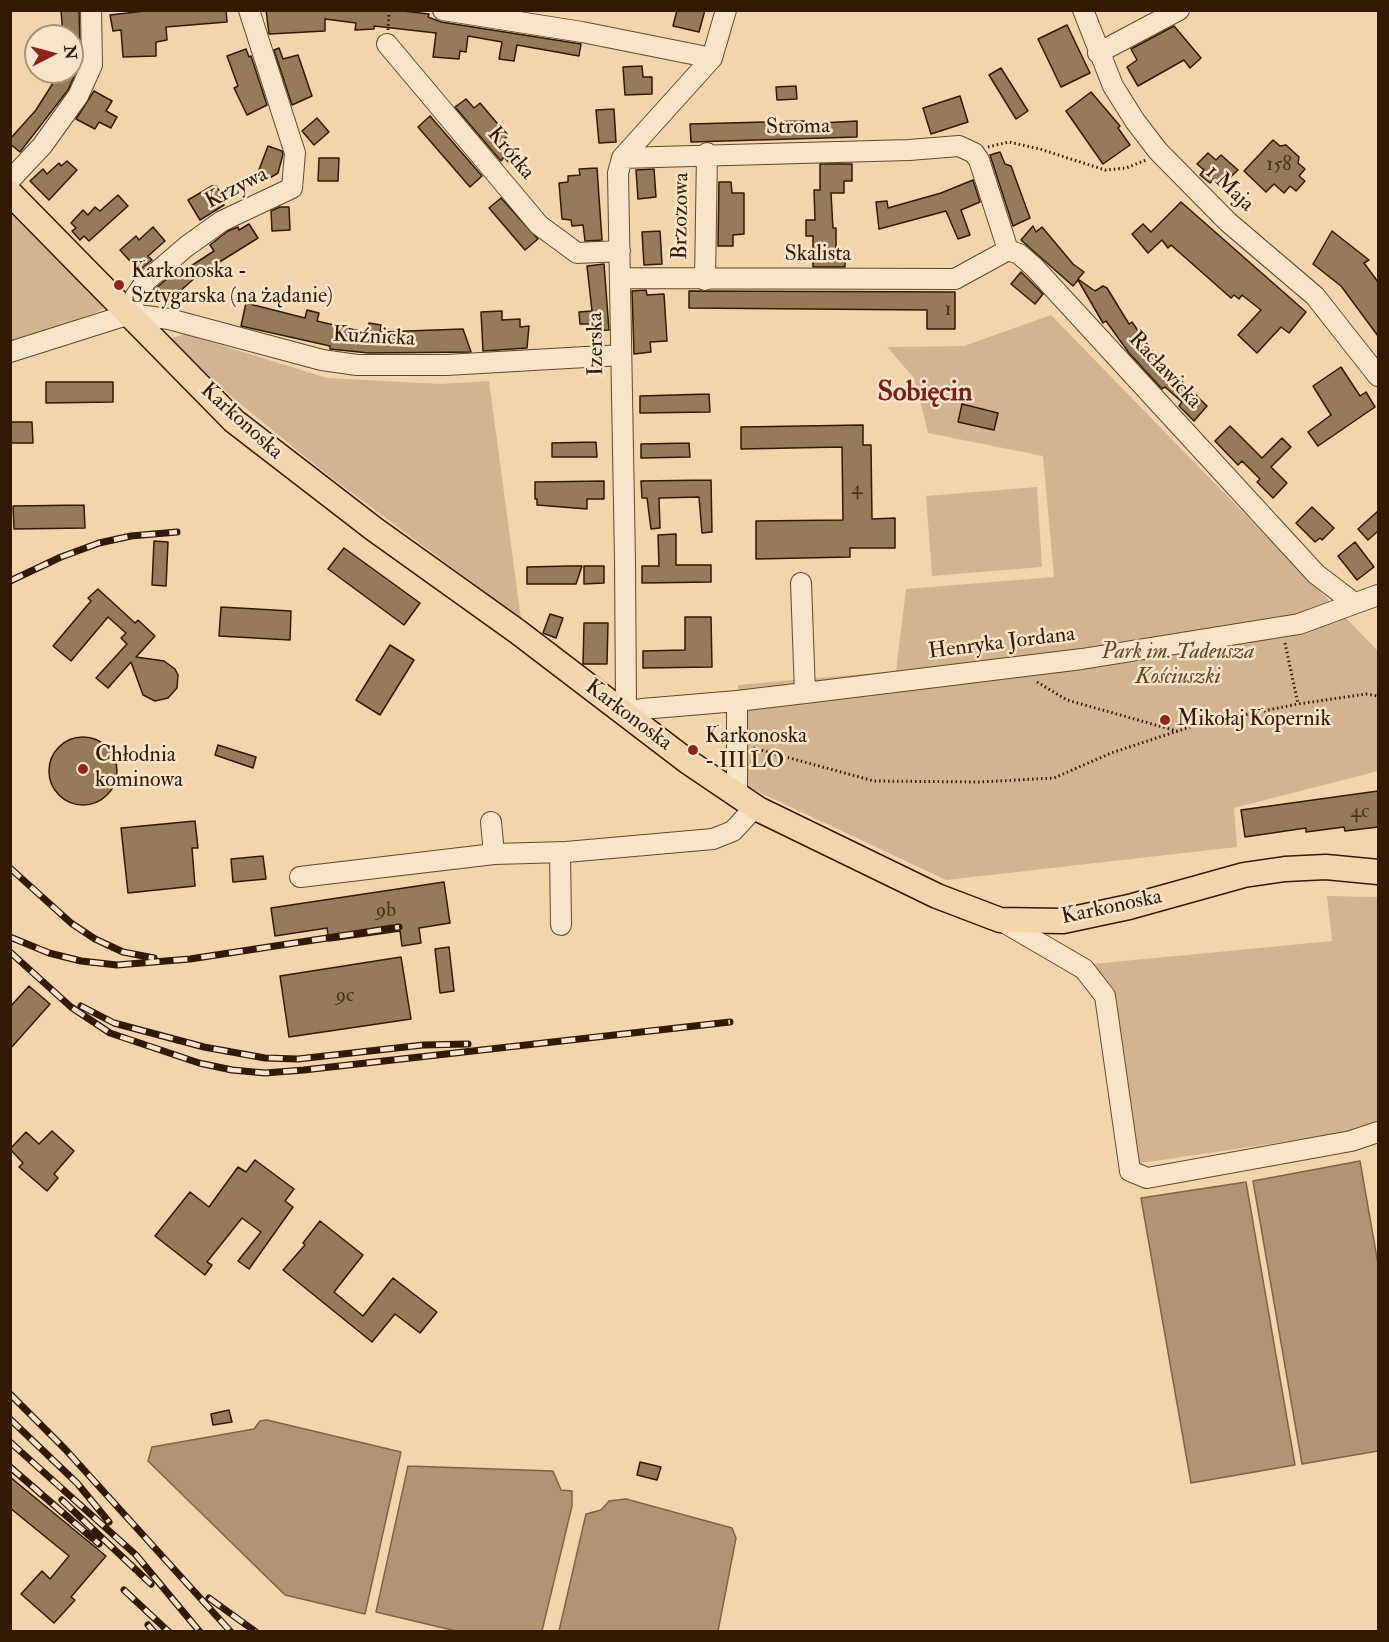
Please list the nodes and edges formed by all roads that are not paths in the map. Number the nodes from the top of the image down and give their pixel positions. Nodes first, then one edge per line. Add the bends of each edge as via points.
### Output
1 (91, 10) edge
2 (249, 10) edge
3 (443, 10) edge
4 (726, 10) edge
5 (1083, 10) edge
6 (1179, 10) edge
7 (387, 44) dead end
8 (1098, 53) junction
9 (712, 58) junction
10 (707, 153) junction
11 (622, 158) junction
12 (10, 180) edge
13 (10, 193) edge
14 (1008, 250) junction
15 (620, 251) junction
16 (620, 278) junction
17 (705, 280) junction
18 (130, 314) junction
19 (10, 352) edge
20 (621, 355) junction
21 (1378, 376) edge
22 (801, 583) dead end
23 (1378, 595) edge
24 (1354, 603) junction
25 (805, 693) junction
26 (737, 701) junction
27 (623, 713) junction
28 (746, 801) junction
29 (491, 822) dead end
30 (560, 852) junction
31 (494, 854) junction
32 (1378, 872) edge
33 (300, 877) dead end
34 (1000, 921) junction
35 (561, 925) dead end
36 (1378, 1132) edge

1 - 12 street via 92,64 78,96 42,146
2 - 18 street, Krzywa via 295,153 292,188 222,221 193,242 146,281
3 - 9 street
4 - 9 street
5 - 8 street, 1 Maja
6 - 8 street
7 - 15 street, Krótka via 538,225 577,253
8 - 21 street, 1 Maja via 1123,104 1158,151 1228,222 1315,296
9 - 11 street
10 - 11 street, Stroma
10 - 14 street, Stroma via 959,146 979,160
10 - 17 street, Brzozowa
11 - 15 street, Izerska via 618,173
13 - 18 main road, Karkonoska
14 - 17 street, Skalista via 955,279
14 - 24 street, Racławicka via 1034,267 1316,574
15 - 16 street, Izerska
16 - 17 street, Skalista
16 - 20 street, Izerska
18 - 19 street
18 - 20 street, Kuźnicka via 169,319 322,360 357,364 446,365
18 - 27 main road, Karkonoska via 234,421
20 - 27 street, Izerska via 626,705
22 - 25 street
23 - 24 street, Henryka Jordana
24 - 25 street, Henryka Jordana via 1281,627 1012,668
25 - 26 street, Henryka Jordana
26 - 27 street, Henryka Jordana
26 - 28 street via 737,743
27 - 28 main road, Karkonoska
28 - 30 street via 733,831 713,839
28 - 34 main road, Karkonoska via 937,896
29 - 31 street
30 - 31 street
30 - 35 street
31 - 33 street
32 - 34 main road, Karkonoska via 1326,867 1285,869 1244,875 1063,921
34 - 36 street via 1084,969 1105,996 1130,1171 1147,1178 1351,1141

